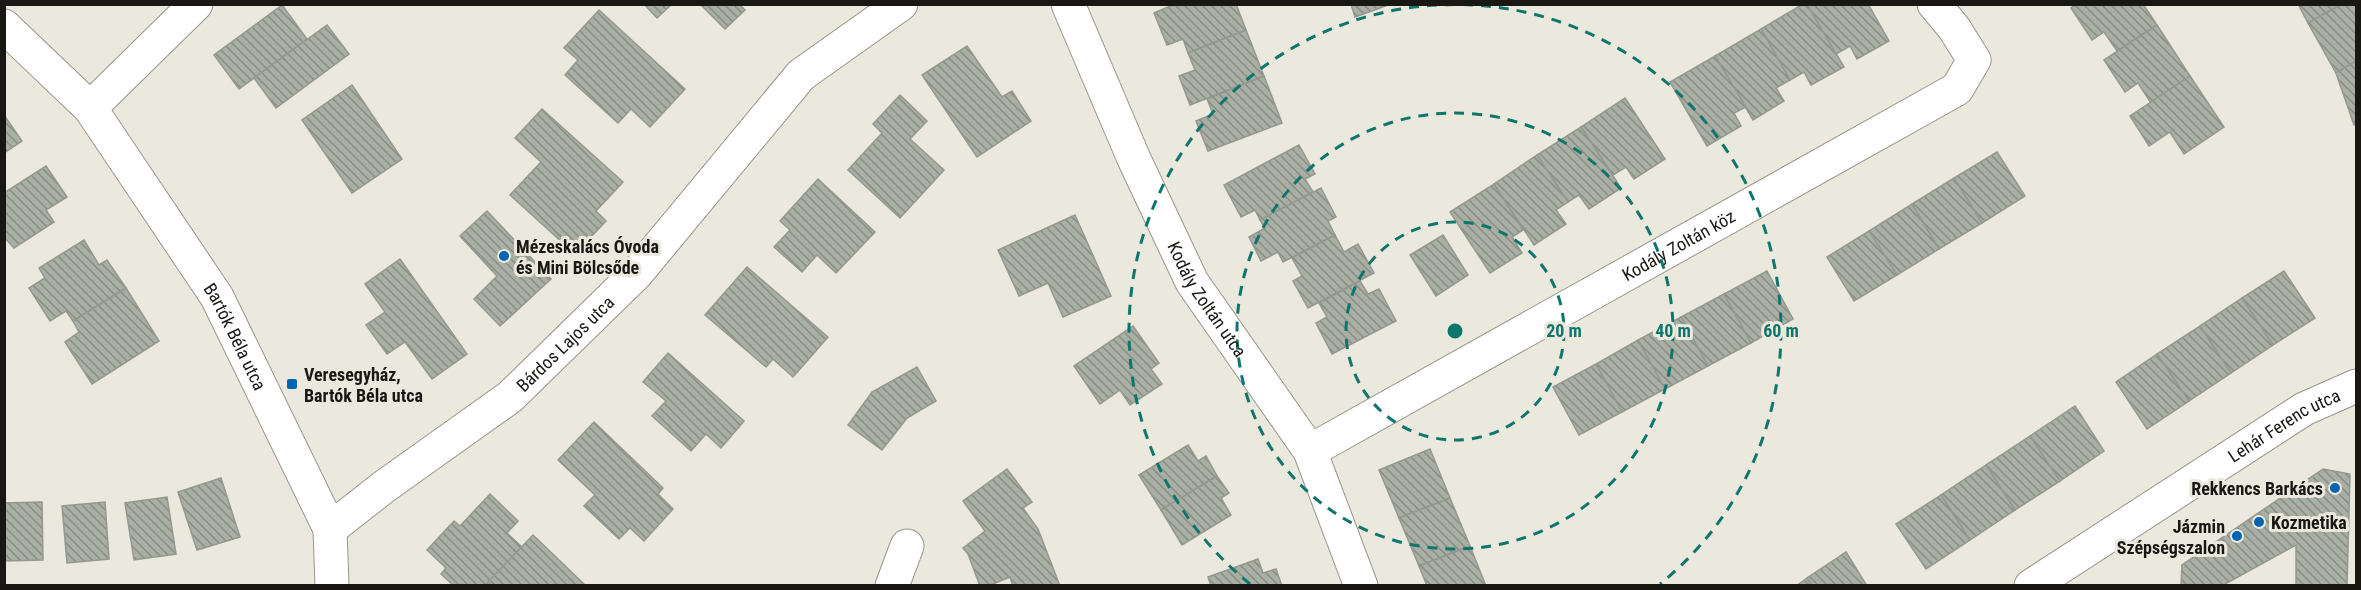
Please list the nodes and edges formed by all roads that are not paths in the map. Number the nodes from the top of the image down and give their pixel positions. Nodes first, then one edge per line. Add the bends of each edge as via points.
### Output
1 (196, 4) edge
2 (901, 4) edge
3 (1068, 4) edge
4 (1934, 4) edge
5 (4, 26) edge
6 (90, 108) junction
7 (2356, 386) edge
8 (1310, 451) junction
9 (330, 529) junction
10 (907, 546) dead end
11 (332, 585) edge
12 (892, 585) edge
13 (1361, 585) edge
14 (2031, 585) edge

1 - 6 street
2 - 9 street, Bárdos Lajos utca via 801,75 636,274 510,396
3 - 8 street, Kodály Zoltán utca via 1192,282
4 - 8 street, Kodály Zoltán köz via 1974,60 1957,89
5 - 6 street, Bartók Béla utca
6 - 9 street, Bartók Béla utca via 217,297
7 - 14 street, Lehár Ferenc utca via 2304,409
8 - 13 street, Kodály Zoltán utca
9 - 11 street, Bartók Béla utca
10 - 12 street

